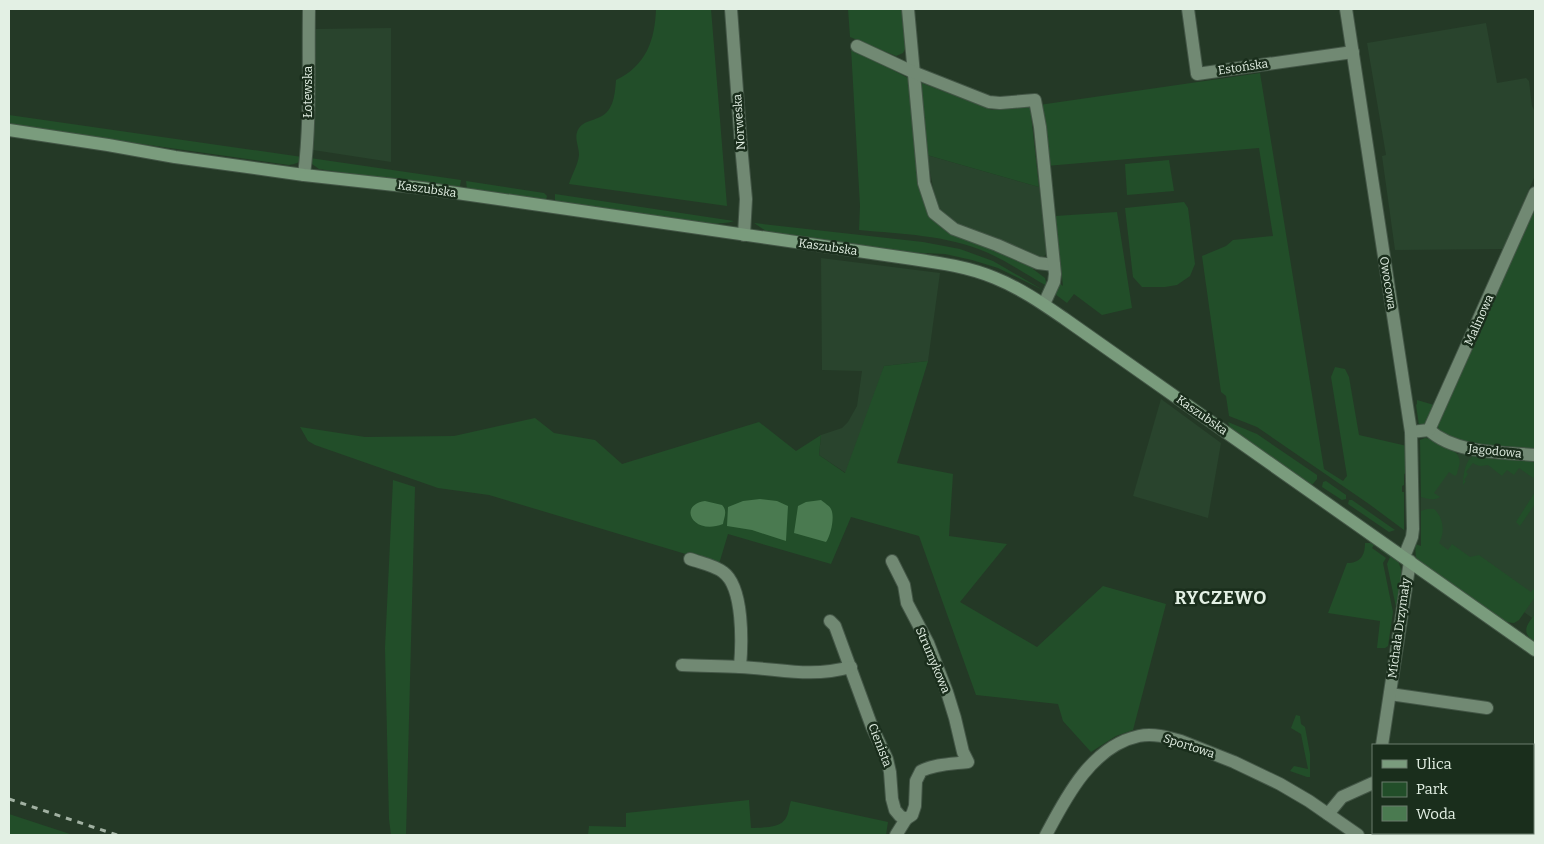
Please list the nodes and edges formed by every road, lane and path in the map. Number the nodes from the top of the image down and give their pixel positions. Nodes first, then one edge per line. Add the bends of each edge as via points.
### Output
1 (309, 9) edge
2 (731, 9) edge
3 (908, 9) edge
4 (1188, 9) edge
5 (1346, 9) edge
6 (858, 46) dead end
7 (1353, 52) junction
8 (913, 72) junction
9 (9, 130) edge
10 (304, 175) junction
11 (1535, 194) edge
12 (744, 235) junction
13 (1054, 265) junction
14 (1044, 304) junction
15 (1430, 430) junction
16 (1411, 432) junction
17 (1535, 455) edge
18 (690, 559) dead end
19 (1407, 559) junction
20 (892, 561) dead end
21 (830, 622) dead end
22 (1535, 650) edge
23 (682, 666) dead end
24 (740, 667) junction
25 (851, 668) junction
26 (1390, 694) junction
27 (1487, 708) dead end
28 (1382, 744) edge
29 (1372, 783) edge
30 (1328, 814) junction
31 (906, 819) junction
32 (896, 835) edge
33 (1046, 835) edge
34 (1358, 835) edge

1 - 10 street, Łotewska
2 - 12 street, Norweska via 746,199
3 - 8 street
4 - 7 street, Estońska via 1198,74
5 - 7 street, Owocowa
6 - 8 street
7 - 16 street, Owocowa
8 - 13 street via 924,184 934,213 954,229 1038,263
8 - 13 street via 989,102 1035,100
9 - 10 main road, Kaszubska
10 - 12 main road, Kaszubska via 422,188
11 - 15 street, Malinowa
12 - 14 main road, Kaszubska via 960,267 996,278
13 - 14 street via 1054,282
14 - 19 main road, Kaszubska
15 - 16 street
15 - 17 street, Jagodowa via 1439,438 1468,448
16 - 19 street, Owocowa via 1413,529
18 - 24 street via 716,568 731,583 740,618
19 - 22 main road, Kaszubska
19 - 26 street, Michała Drzymały
20 - 31 street, Strumykowa via 947,692 968,762 920,771 916,781 915,806 912,815
21 - 25 street, Cienista via 835,626
23 - 24 street
24 - 25 street via 818,674
25 - 31 street, Cienista via 887,759 895,810
26 - 27 street, Michała Drzymały
26 - 28 street, Michała Drzymały
29 - 30 street via 1342,798
30 - 33 street, Sportowa via 1288,788 1227,760 1181,741 1149,735 1116,745 1098,758 1075,786
30 - 34 street, Sportowa
31 - 32 street

